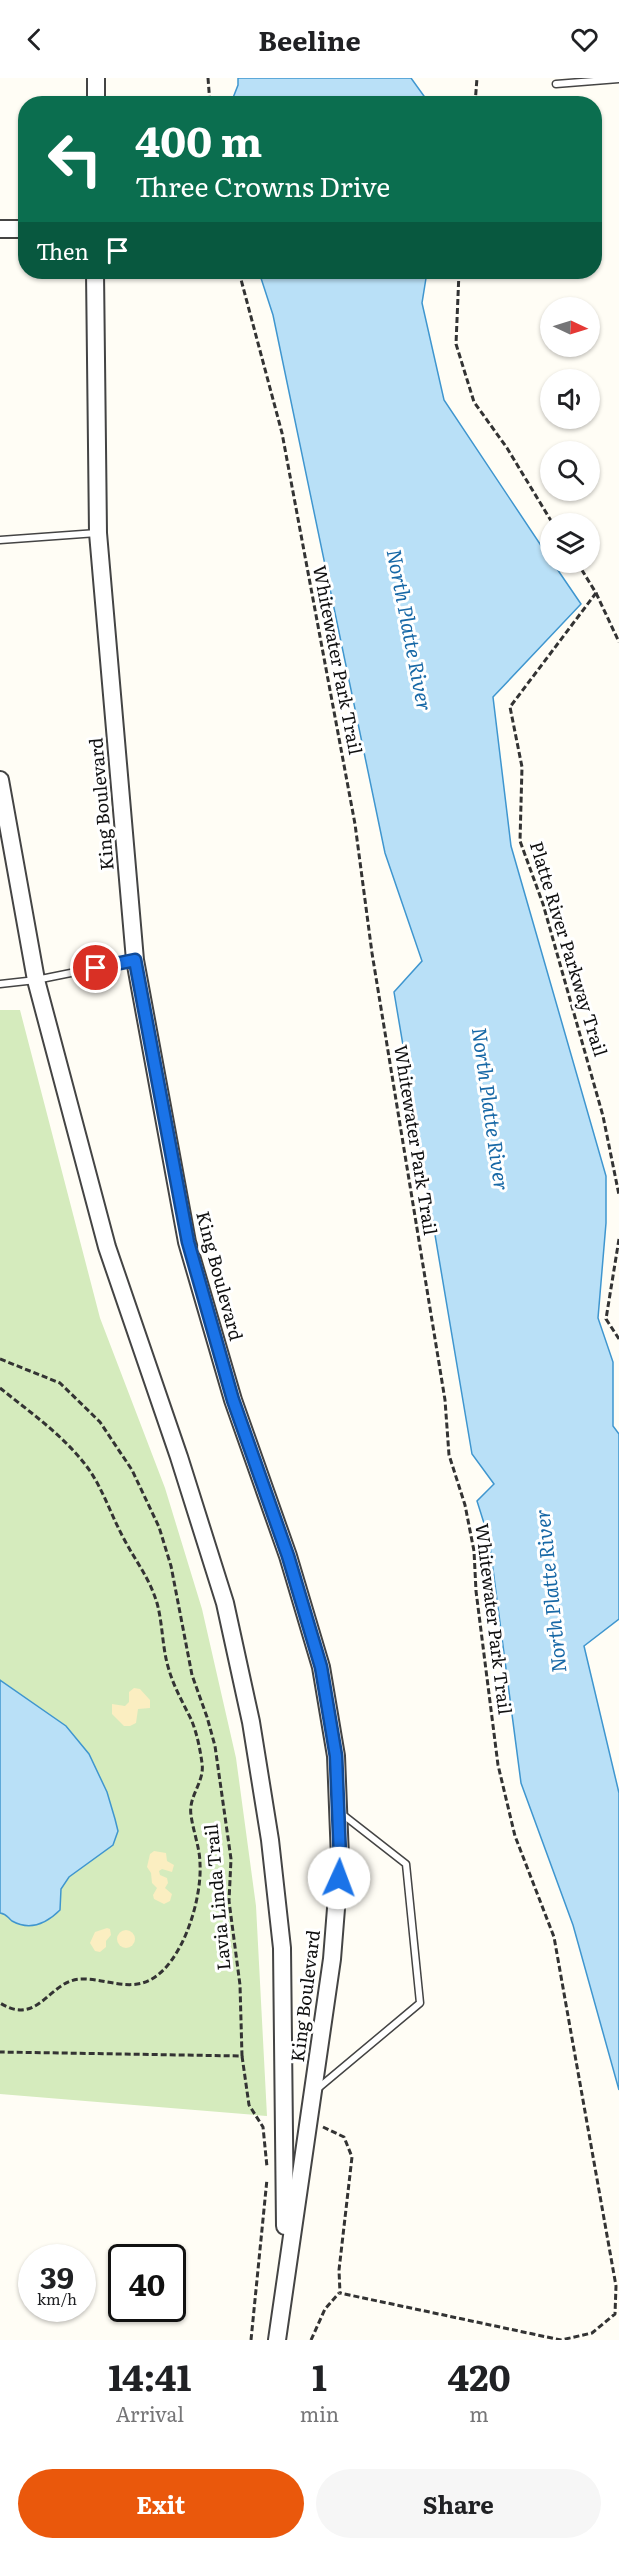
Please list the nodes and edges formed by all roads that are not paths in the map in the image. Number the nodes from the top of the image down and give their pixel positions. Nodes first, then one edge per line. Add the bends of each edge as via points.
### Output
1 (96, 78) edge
2 (619, 79) edge
3 (556, 84) dead end
4 (96, 96) edge
5 (0, 229) edge
6 (18, 229) edge
7 (95, 279) edge
8 (98, 533) junction
9 (0, 540) edge
10 (0, 780) edge
11 (135, 960) junction
12 (36, 980) junction
13 (0, 984) edge
14 (338, 1810) junction
15 (314, 2092) junction
16 (285, 2275) junction
17 (277, 2340) edge

1 - 4 street
2 - 3 lane
5 - 6 street
7 - 8 street, King Boulevard
8 - 9 lane
8 - 11 street, King Boulevard
10 - 12 street, King Boulevard
11 - 12 lane
11 - 14 street, King Boulevard via 188,1242 233,1400 288,1556 321,1667 336,1756
12 - 13 lane
12 - 16 street, King Boulevard via 107,1247 225,1603 251,1722 282,1948
14 - 15 street, King Boulevard via 340,1858 332,1959
14 - 15 lane via 406,1864 420,2003
15 - 16 street, King Boulevard
16 - 17 street, King Boulevard

